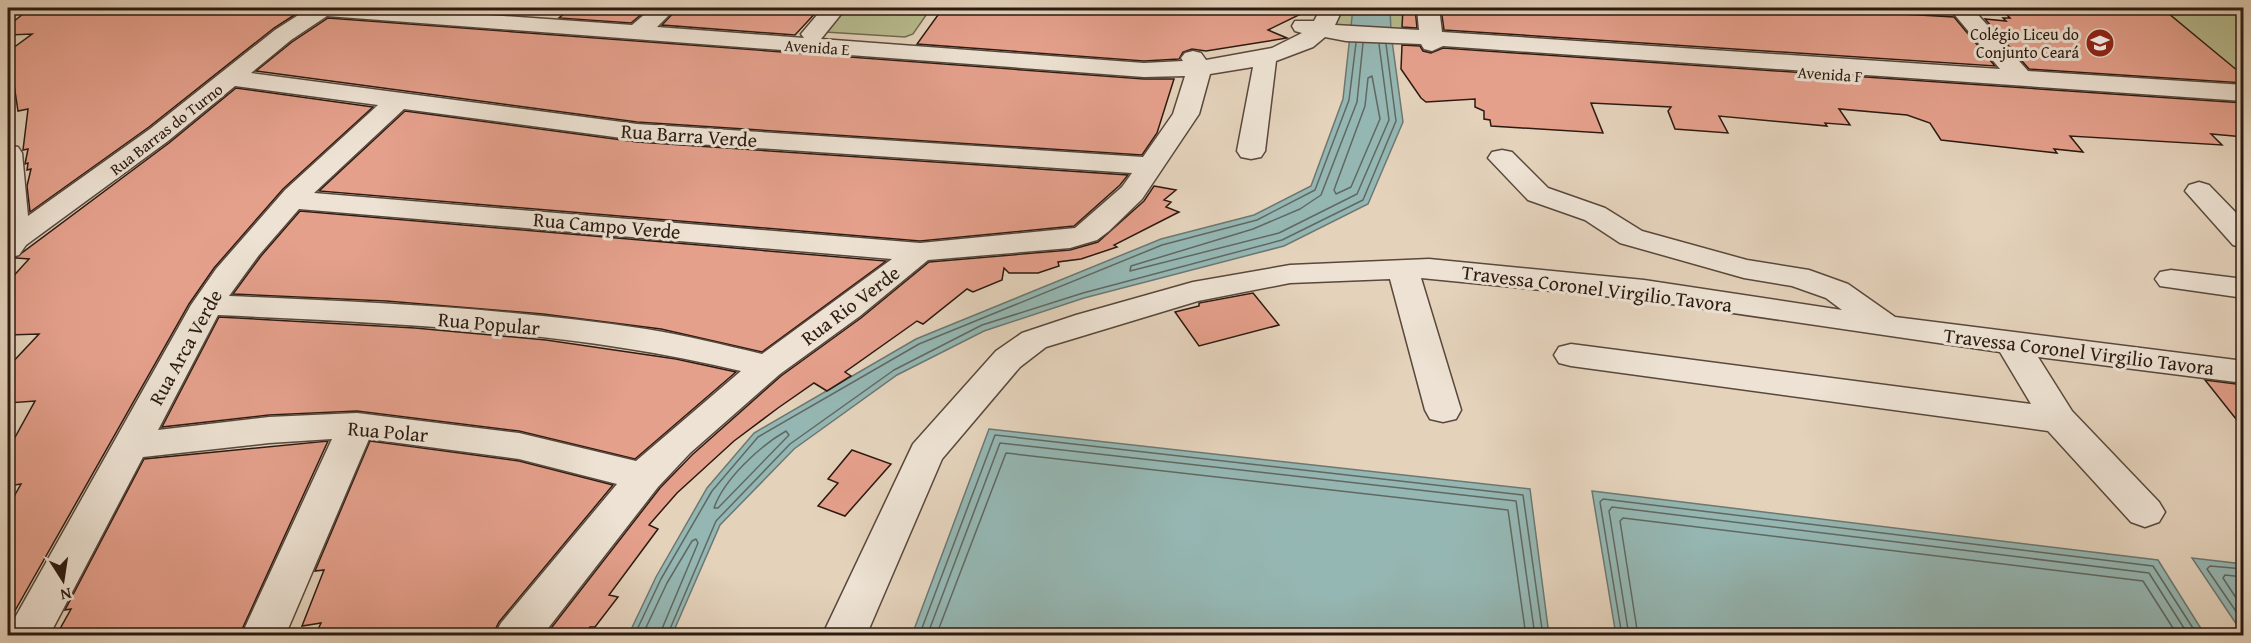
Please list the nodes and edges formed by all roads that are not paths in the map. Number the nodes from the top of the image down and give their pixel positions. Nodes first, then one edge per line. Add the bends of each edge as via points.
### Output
1 (317, 8) edge
2 (459, 8) edge
3 (835, 8) edge
4 (1332, 8) edge
5 (1428, 8) edge
6 (1954, 8) edge
7 (495, 9) edge
8 (1305, 16) edge
9 (650, 21) edge
10 (1334, 32) junction
11 (729, 34) junction
12 (813, 34) junction
13 (1423, 40) junction
14 (1263, 57) junction
15 (1196, 64) junction
16 (1848, 70) junction
17 (2020, 76) junction
18 (231, 78) junction
19 (2244, 93) edge
20 (398, 101) junction
21 (2244, 103) edge
22 (1251, 151) dead end
23 (8, 153) edge
24 (1502, 158) dead end
25 (1150, 166) junction
26 (2199, 191) dead end
27 (294, 200) junction
28 (2244, 239) edge
29 (11, 244) edge
30 (920, 252) junction
31 (1403, 270) junction
32 (2171, 279) dead end
33 (2244, 289) edge
34 (207, 305) junction
35 (1888, 327) junction
36 (2011, 341) junction
37 (1571, 355) dead end
38 (768, 366) junction
39 (2244, 372) edge
40 (1443, 410) dead end
41 (2059, 420) junction
42 (357, 425) junction
43 (129, 446) junction
44 (644, 477) junction
45 (2145, 512) dead end
46 (27, 636) edge
47 (263, 636) edge
48 (516, 636) edge
49 (844, 636) edge

1 - 9 street, Avenida E
1 - 18 street, Rua Barras do Turno
2 - 7 street, Avenida E
3 - 12 street
4 - 10 street
5 - 13 street
6 - 17 street
7 - 9 street, Avenida E
8 - 10 street, Avenida F
8 - 15 street, Avenida E via 1252,47
9 - 11 street, Avenida E
10 - 13 street, Avenida F
10 - 14 street, Avenida E
11 - 12 street, Avenida E
11 - 15 street, Avenida E via 1122,69
12 - 15 street, Avenida E
13 - 16 street, Avenida F
14 - 15 street, Avenida E
14 - 22 street via 1265,66
15 - 25 street, Rua Rio Verde via 1186,114
16 - 17 street, Avenida F
16 - 21 street, Avenida F
17 - 19 street, Avenida F
18 - 20 street, Rua Barra Verde
18 - 29 street, Rua Barras do Turno
20 - 25 street, Rua Barra Verde via 637,132
20 - 27 street, Rua Arca Verde
23 - 29 street
24 - 35 street via 1538,194 1595,214 1631,237 1744,269 1798,277 1837,291
25 - 30 street, Rua Rio Verde via 1132,193 1086,234 1047,242
26 - 28 street
27 - 30 street, Rua Campo Verde
27 - 34 street, Rua Arca Verde via 273,217 231,266
30 - 38 street, Rua Rio Verde
31 - 35 street, Travessa Coronel Virgilio Tavora via 1429,268 1644,290
31 - 40 street
31 - 49 street, Travessa Coronel Virgilio Tavora via 1290,274 1193,292 1034,340 1008,359 926,453
32 - 33 street
34 - 38 street, Rua Popular via 504,323 648,340
34 - 43 street, Rua Arca Verde
35 - 36 street, Travessa Coronel Virgilio Tavora
36 - 39 street, Travessa Coronel Virgilio Tavora
36 - 41 street
37 - 41 street
38 - 44 street, Rua Rio Verde
41 - 45 street
42 - 43 street, Rua Polar via 269,430
42 - 44 street, Rua Polar via 519,446
42 - 47 street
43 - 46 street, Rua Arca Verde
44 - 48 street, Rua Rio Verde

